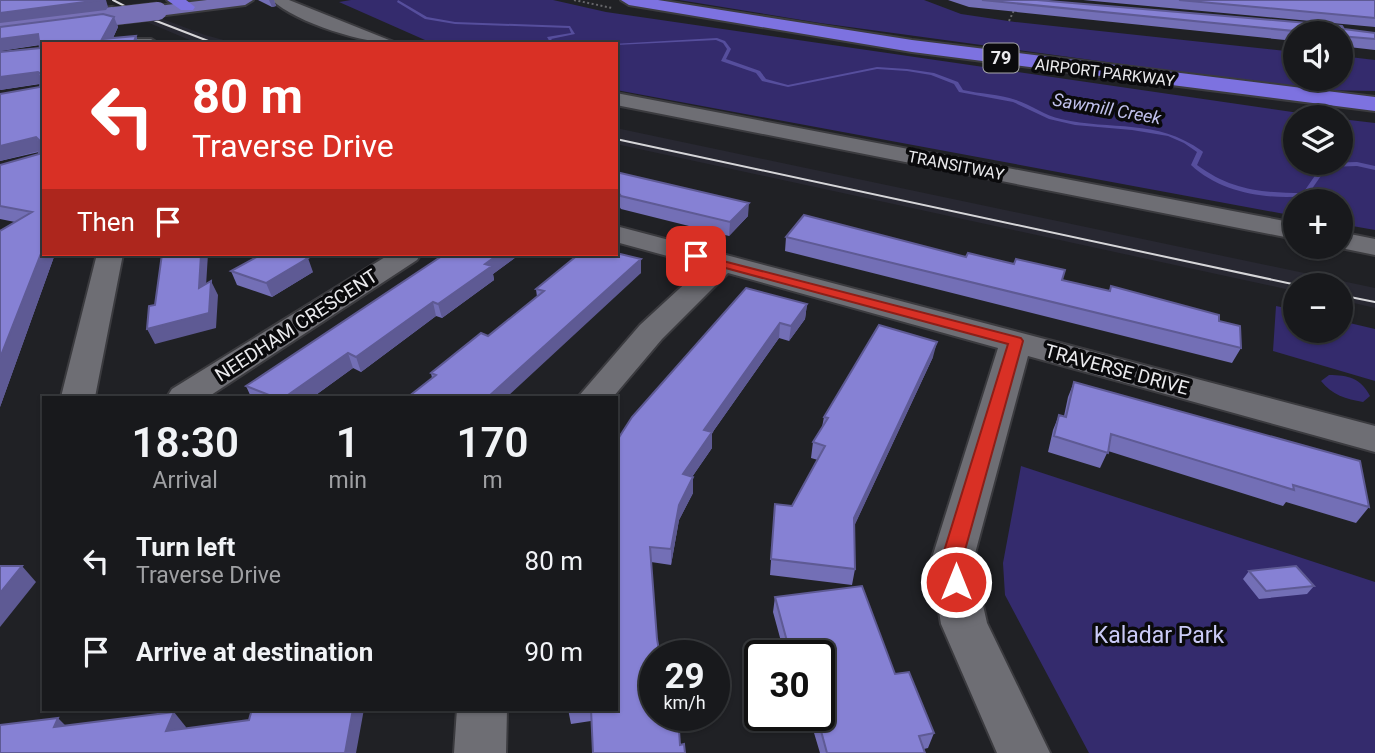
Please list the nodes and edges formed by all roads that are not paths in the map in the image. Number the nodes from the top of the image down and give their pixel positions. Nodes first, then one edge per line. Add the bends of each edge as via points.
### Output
1 (279, 0) edge
2 (303, 0) edge
3 (629, 0) edge
4 (238, 1) edge
5 (187, 2) edge
6 (113, 14) junction
7 (0, 25) edge
8 (0, 31) edge
9 (385, 42) edge
10 (618, 99) edge
11 (1375, 104) edge
12 (1283, 229) edge
13 (618, 235) edge
14 (1353, 243) edge
15 (1375, 247) edge
16 (110, 256) edge
17 (405, 256) edge
18 (723, 263) junction
19 (1016, 341) junction
20 (78, 396) edge
21 (186, 396) edge
22 (596, 396) edge
23 (1375, 439) edge
24 (482, 711) edge
25 (480, 753) edge
26 (1024, 753) edge

1 - 9 street
2 - 9 street
3 - 11 highway, AIRPORT PARKWAY / 79 via 937,50
4 - 5 main road
5 - 6 main road, bridge
6 - 7 main road
6 - 8 main road
10 - 12 street, TRANSITWAY
13 - 18 street, TRAVERSE DRIVE
14 - 15 street
16 - 20 street
17 - 21 street, NEEDHAM CRESCENT
18 - 19 street, TRAVERSE DRIVE
18 - 22 street via 651,332
19 - 23 street, TRAVERSE DRIVE
19 - 26 street via 952,561 964,624
24 - 25 street

